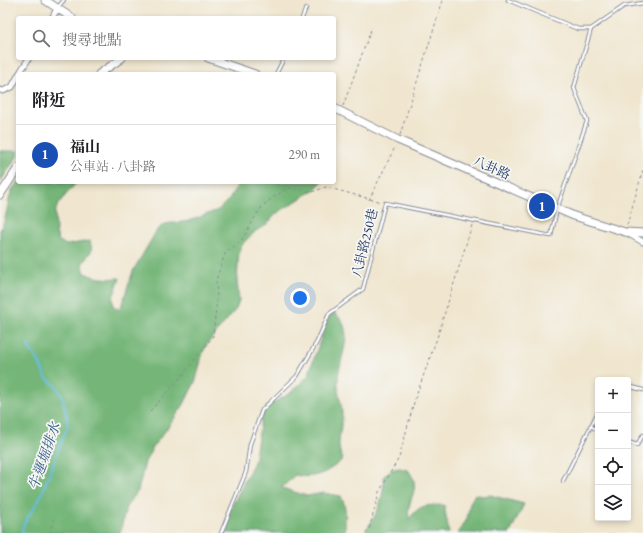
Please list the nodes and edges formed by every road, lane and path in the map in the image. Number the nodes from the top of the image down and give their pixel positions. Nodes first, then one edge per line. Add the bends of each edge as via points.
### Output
1 (45, 0) edge
2 (64, 0) edge
3 (443, 0) edge
4 (508, 0) edge
5 (643, 3) edge
6 (306, 8) dead end
7 (57, 10) junction
8 (53, 16) edge
9 (68, 16) edge
10 (303, 16) edge
11 (372, 27) dead end
12 (591, 29) junction
13 (28, 60) edge
14 (119, 60) edge
15 (214, 60) edge
16 (283, 60) edge
17 (21, 72) edge
18 (102, 72) edge
19 (249, 72) edge
20 (277, 72) edge
21 (16, 80) edge
22 (0, 90) edge
23 (338, 110) edge
24 (398, 140) junction
25 (643, 170) edge
26 (16, 171) edge
27 (0, 195) edge
28 (370, 200) junction
29 (385, 203) junction
30 (557, 209) junction
31 (473, 220) junction
32 (625, 232) junction
33 (643, 233) edge
34 (643, 242) edge
35 (631, 387) edge
36 (643, 390) edge
37 (150, 411) dead end
38 (597, 413) edge
39 (590, 426) junction
40 (595, 428) edge
41 (643, 435) edge
42 (631, 443) edge
43 (562, 481) dead end
44 (54, 517) dead end
45 (50, 533) edge
46 (221, 533) edge
47 (366, 533) edge

1 - 7 main road
2 - 7 lane
3 - 24 path
4 - 12 lane via 578,29
5 - 12 lane via 624,6
6 - 10 lane
7 - 8 street
7 - 9 main road
11 - 23 path
12 - 30 lane via 574,88 587,121
13 - 17 street
14 - 18 main road
15 - 19 main road
16 - 20 lane
21 - 22 street via 12,87
23 - 24 main road, 八卦路
24 - 28 path
24 - 30 main road, 八卦路
25 - 32 path
26 - 27 main road
28 - 29 path
28 - 37 path via 326,187 312,192 288,188 264,205 244,238 226,250 216,280 213,336
29 - 31 lane, 八卦路250巷
29 - 46 lane, 八卦路250巷 via 363,289 329,314 317,342 297,376 262,410 250,444 246,472
30 - 31 lane, 八卦路250巷 via 551,236
30 - 32 main road, 八卦路
31 - 47 path via 437,338 415,399 399,458 379,492
32 - 33 main road
32 - 34 street, 八卦路
35 - 36 lane
38 - 39 lane
39 - 40 lane
39 - 43 lane
41 - 42 lane via 636,445
44 - 45 path

